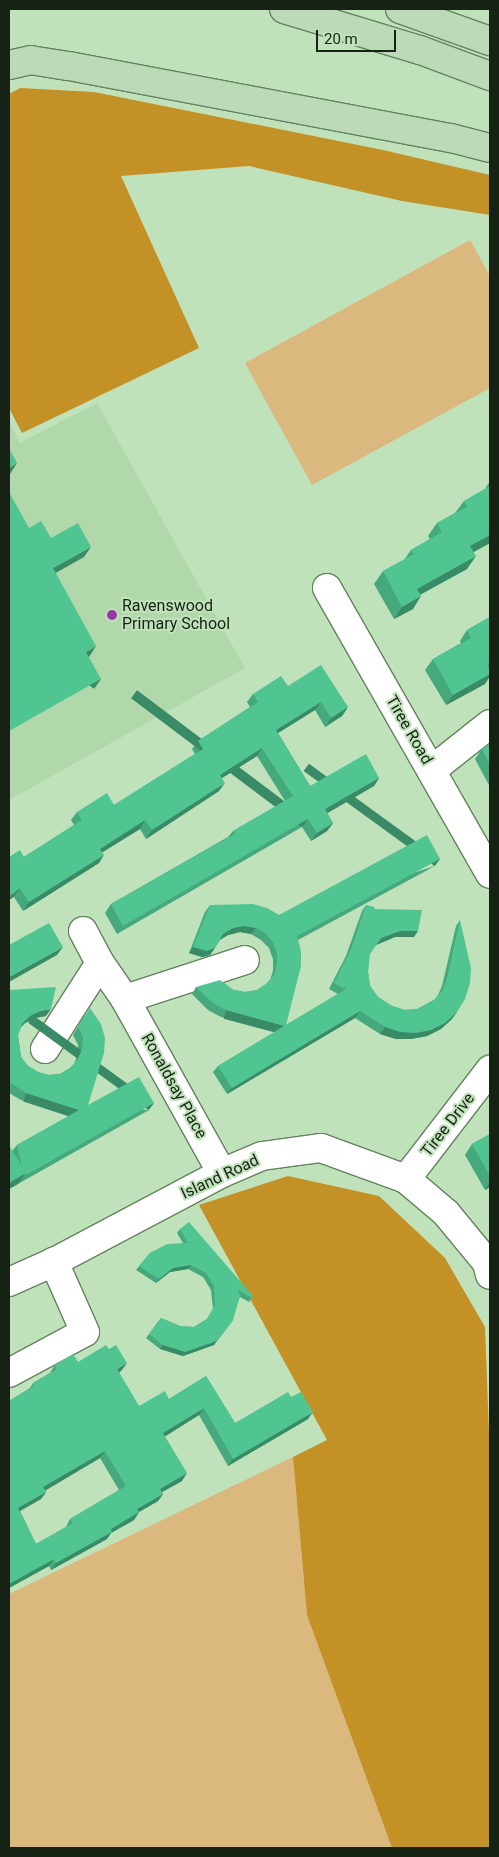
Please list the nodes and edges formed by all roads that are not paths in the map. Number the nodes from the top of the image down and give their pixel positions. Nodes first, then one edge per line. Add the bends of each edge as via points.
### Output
1 (284, 9) edge
2 (400, 9) edge
3 (490, 41) edge
4 (9, 65) edge
5 (490, 76) edge
6 (490, 148) edge
7 (327, 588) dead end
8 (490, 724) edge
9 (432, 770) junction
10 (490, 874) edge
11 (83, 931) dead end
12 (245, 960) dead end
13 (100, 963) junction
14 (125, 999) junction
15 (44, 1049) dead end
16 (490, 1070) edge
17 (222, 1173) junction
18 (406, 1179) junction
19 (54, 1262) junction
20 (490, 1275) edge
21 (9, 1282) edge
22 (9, 1373) edge

1 - 5 main road via 420,50
2 - 3 main road
4 - 6 main road via 30,60 69,66
7 - 9 street, Tiree Road
8 - 9 street
9 - 10 street, Tiree Road
11 - 13 street, Ronaldsay Place
12 - 14 street
13 - 14 street, Ronaldsay Place
13 - 15 street
14 - 17 street, Ronaldsay Place
16 - 18 street, Tiree Drive
17 - 18 street, Island Road via 262,1156 321,1148
17 - 19 street, Island Road
18 - 20 street, Island Road via 446,1213 487,1263
19 - 21 street, Island Road
19 - 22 street via 85,1332

